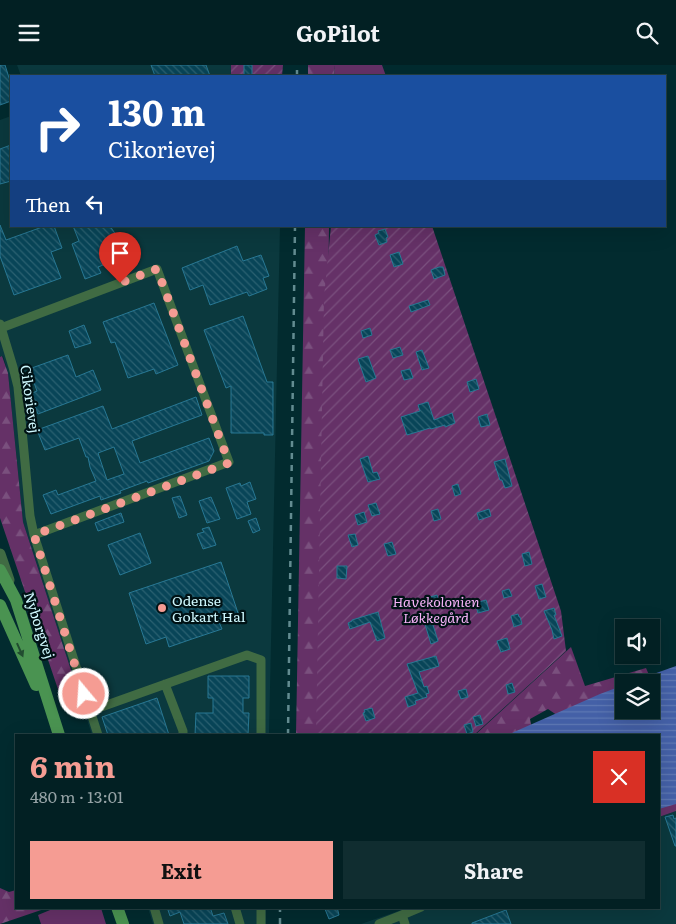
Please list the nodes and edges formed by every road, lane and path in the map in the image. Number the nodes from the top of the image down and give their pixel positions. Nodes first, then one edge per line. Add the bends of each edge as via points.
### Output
1 (1, 326) edge
2 (34, 535) junction
3 (0, 554) edge
4 (0, 570) edge
5 (16, 600) junction
6 (0, 605) edge
7 (165, 684) junction
8 (90, 711) junction
9 (58, 734) edge
10 (58, 734) edge
11 (98, 734) edge
12 (183, 734) edge
13 (261, 734) edge
14 (118, 909) edge
15 (155, 909) edge
16 (236, 909) edge
17 (261, 909) edge
18 (416, 909) edge
19 (402, 915) junction
20 (123, 924) edge
21 (159, 924) edge
22 (240, 924) edge
23 (261, 924) edge
24 (379, 924) edge
25 (405, 924) edge

1 - 2 street, Cikorievej via 18,387
1 - 2 street, Cikorievej via 157,269 229,463
2 - 8 street, Cikorievej
3 - 5 street, Nyborgvej
4 - 5 main road
5 - 9 main road, Nyborgvej
6 -> 10 main road
7 - 8 street
7 - 12 street
7 - 13 street via 247,655 261,660
8 - 11 street, Cikorievej
14 - 20 main road
15 - 21 street
16 - 22 street
17 - 23 street
18 - 19 street
19 - 24 street
19 - 25 street

